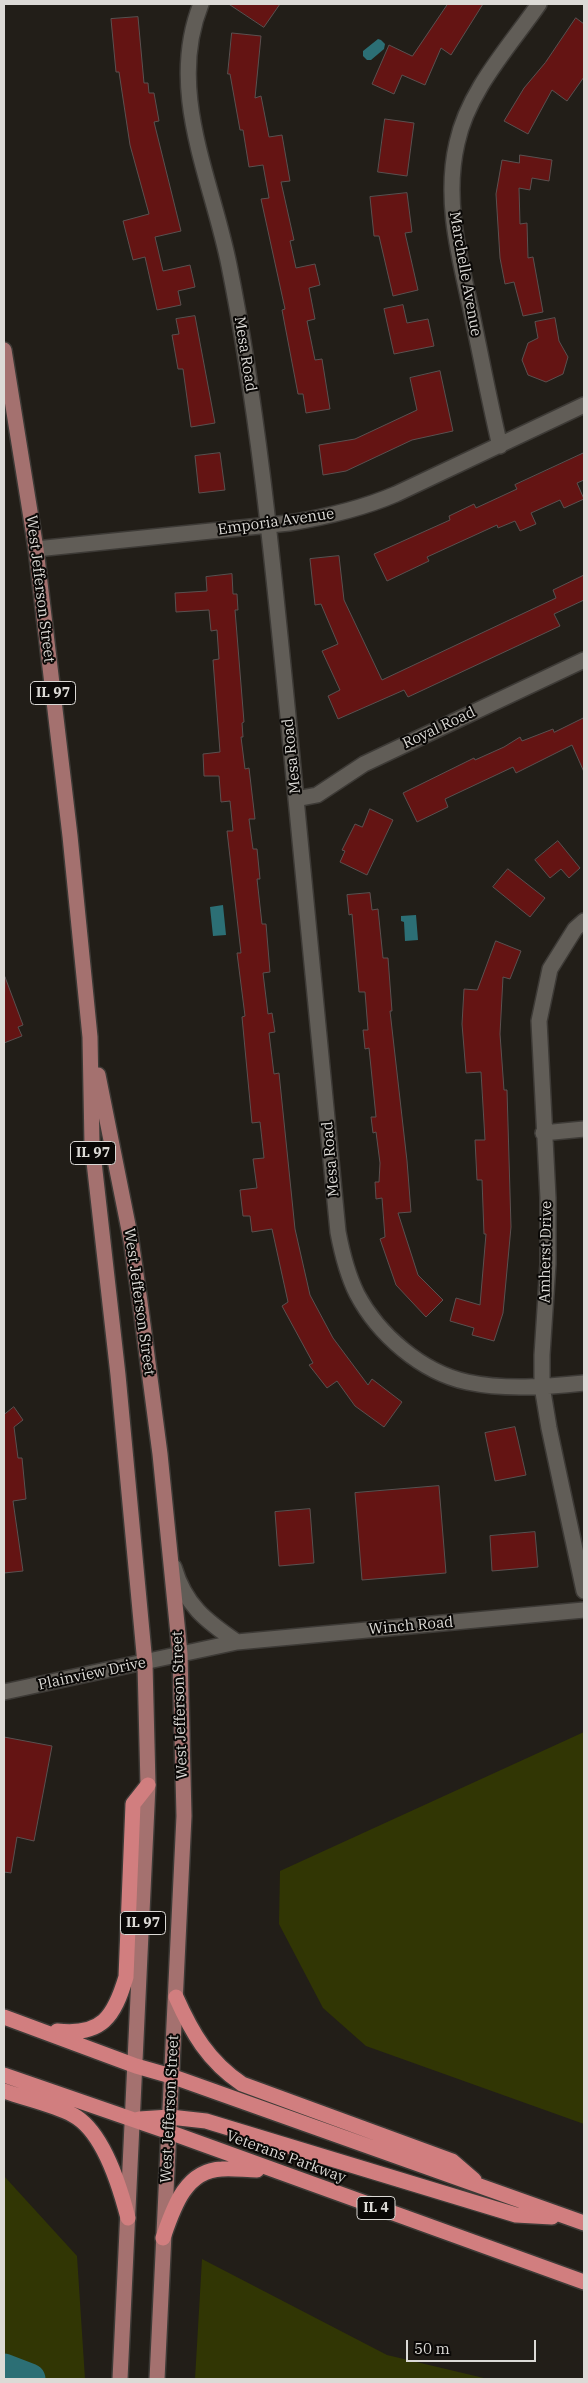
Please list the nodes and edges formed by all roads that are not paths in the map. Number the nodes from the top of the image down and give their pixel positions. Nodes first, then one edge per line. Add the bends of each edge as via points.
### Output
1 (201, 4) edge
2 (539, 4) edge
3 (4, 350) edge
4 (584, 405) edge
5 (500, 446) junction
6 (269, 525) junction
7 (36, 549) junction
8 (584, 660) edge
9 (296, 799) junction
10 (584, 921) edge
11 (90, 1037) junction
12 (584, 1129) edge
13 (543, 1133) junction
14 (584, 1383) edge
15 (542, 1386) junction
16 (171, 1555) junction
17 (584, 1591) edge
18 (584, 1610) edge
19 (237, 1642) junction
20 (180, 1654) junction
21 (145, 1664) junction
22 (4, 1692) edge
23 (148, 1785) junction
24 (176, 1997) junction
25 (4, 2017) edge
26 (35, 2028) junction
27 (136, 2066) junction
28 (4, 2076) edge
29 (171, 2076) junction
30 (4, 2091) edge
31 (133, 2120) junction
32 (169, 2125) junction
33 (271, 2171) junction
34 (483, 2187) junction
35 (128, 2218) junction
36 (569, 2218) junction
37 (584, 2223) edge
38 (163, 2238) junction
39 (584, 2282) edge
40 (120, 2379) edge
41 (157, 2379) edge

1 - 6 street, Mesa Road via 188,50 188,89 193,126 225,244 243,333
2 - 5 street, Marchelle Avenue via 471,104 457,143 452,188 454,228
3 - 7 main road, West Jefferson Street / IL 97
4 - 5 street, Emporia Avenue
5 - 6 street, Emporia Avenue via 365,507
6 - 7 street, Emporia Avenue
6 - 9 street, Mesa Road
7 - 11 main road, West Jefferson Street / IL 97
8 - 9 street, Royal Road via 364,764 317,795
9 - 15 street, Mesa Road via 338,1232 348,1274 375,1322 423,1363 466,1382
10 - 13 street, Amherst Drive via 575,929 550,969 544,991 539,1021
11 - 16 main road, West Jefferson Street / IL 97 via 131,1240
11 - 21 main road, West Jefferson Street / IL 97 via 92,1144
12 - 13 street
13 - 15 street, Amherst Drive via 548,1198 548,1264
14 - 15 street, Mesa Road
15 - 17 street, Amherst Drive
16 - 19 street via 178,1580 189,1601 214,1626
16 - 20 main road, West Jefferson Street / IL 97
18 - 19 street, Winch Road
19 - 20 street, Winch Road
20 - 21 street, Plainview Drive
20 - 24 main road, West Jefferson Street / IL 97 via 184,1816
21 - 22 street, Plainview Drive
21 - 23 main road, West Jefferson Street / IL 97
23 - 26 highway via 133,1804 126,1977 116,2006 110,2016 89,2030 74,2032
23 - 27 main road, West Jefferson Street / IL 97
24 - 29 main road, West Jefferson Street / IL 97
24 - 34 highway via 206,2053 242,2084 452,2161
25 - 26 highway
26 - 27 highway
27 - 29 highway
27 - 31 main road, West Jefferson Street / IL 97
28 - 31 highway, Veterans Parkway / IL 4
29 - 32 main road, West Jefferson Street / IL 97
29 - 34 highway
30 - 35 highway via 73,2115 85,2124 96,2137 106,2158
31 - 32 highway, Veterans Parkway / IL 4
31 - 35 main road, West Jefferson Street / IL 97
32 - 33 highway, Veterans Parkway / IL 4
32 - 36 highway via 206,2121 516,2215
32 - 38 main road, West Jefferson Street / IL 97
33 - 38 highway via 221,2168 194,2179 173,2207
33 - 39 highway, Veterans Parkway / IL 4
34 - 36 highway
35 - 40 main road, West Jefferson Street / IL 97
36 - 37 highway
38 - 41 main road, West Jefferson Street / IL 97

